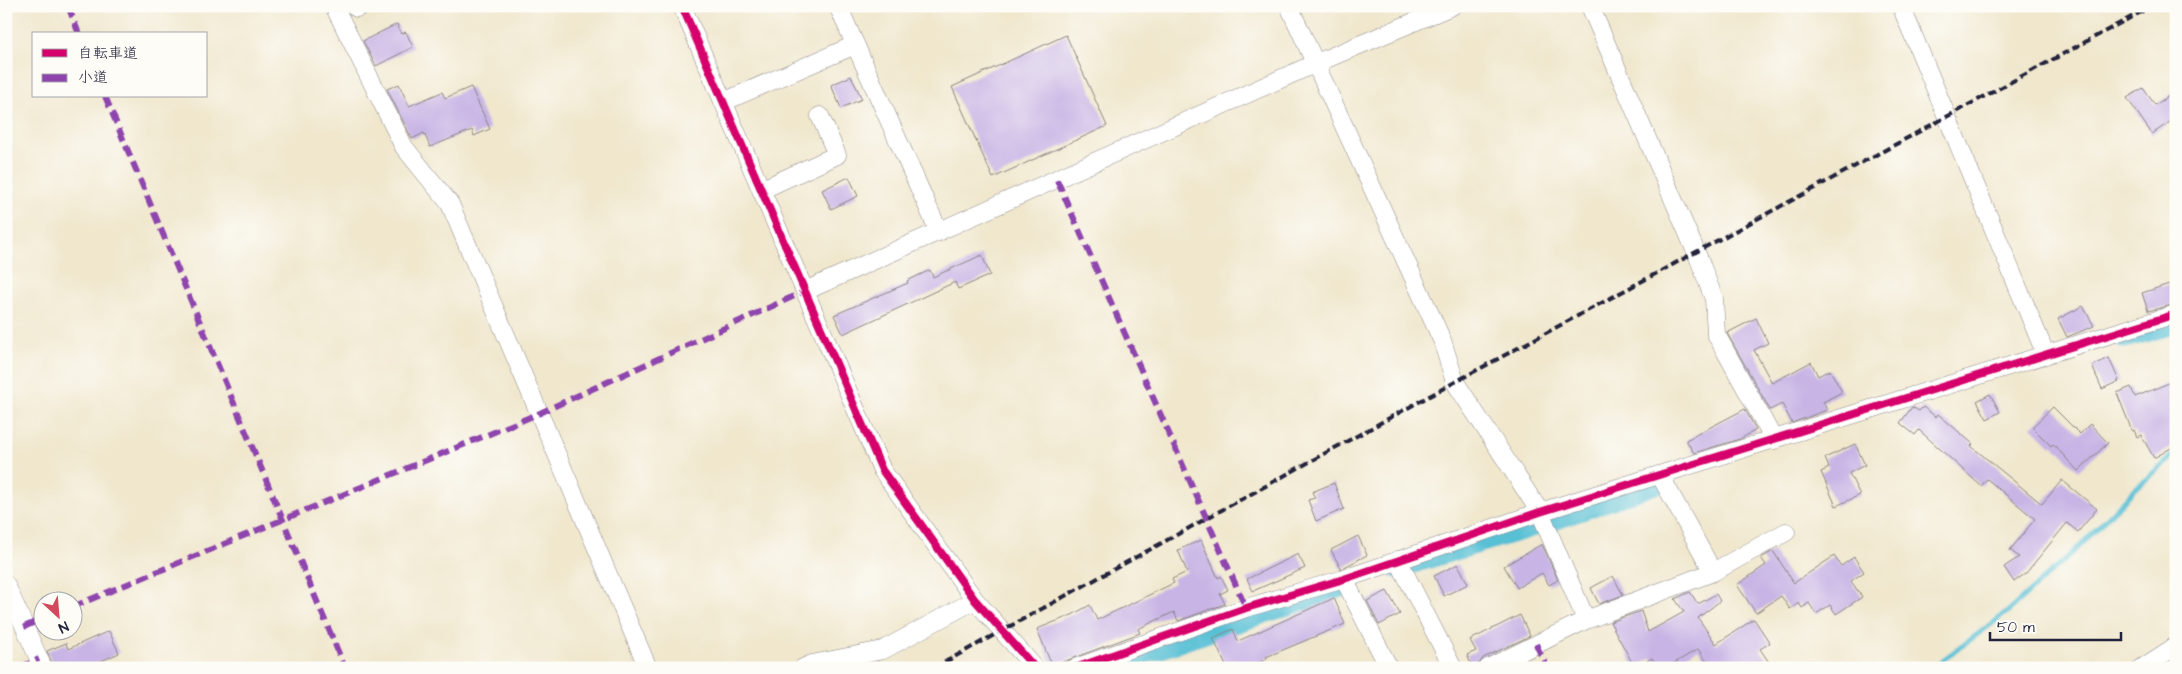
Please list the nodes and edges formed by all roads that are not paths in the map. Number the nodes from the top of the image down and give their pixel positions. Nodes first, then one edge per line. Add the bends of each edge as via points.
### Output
1 (334, 6) edge
2 (354, 6) edge
3 (361, 6) edge
4 (682, 6) edge
5 (838, 6) edge
6 (1289, 6) edge
7 (1452, 6) edge
8 (1590, 6) edge
9 (1901, 6) edge
10 (855, 45) junction
11 (1314, 64) junction
12 (724, 102) junction
13 (820, 116) dead end
14 (761, 190) junction
15 (938, 232) junction
16 (805, 291) junction
17 (2176, 314) edge
18 (2046, 355) junction
19 (1774, 440) junction
20 (1660, 475) junction
21 (1540, 512) junction
22 (1786, 532) dead end
23 (1398, 560) junction
24 (1713, 572) junction
25 (1344, 579) junction
26 (6, 585) edge
27 (975, 600) junction
28 (1586, 620) junction
29 (2176, 646) edge
30 (43, 668) edge
31 (648, 668) edge
32 (803, 668) edge
33 (1035, 668) edge
34 (1075, 668) edge
35 (1389, 668) edge
36 (1454, 668) edge
37 (1488, 668) edge
38 (2142, 668) edge

1 - 31 street via 404,147 450,204
2 - 3 street
4 - 12 street
5 - 10 street
6 - 11 street
7 - 11 street
8 - 19 street via 1714,298 1716,334
9 - 18 street
10 - 12 street
10 - 15 street
11 - 15 street
11 - 21 street via 1442,340 1455,382
12 - 14 street
13 - 14 street via 837,155
14 - 16 street
15 - 16 street
16 - 27 street via 882,470
17 - 18 street
18 - 19 street
19 - 20 street
20 - 21 street
20 - 24 street
21 - 23 street
21 - 28 street
22 - 24 street
23 - 25 street
23 - 36 street
24 - 28 street
25 - 34 street via 1246,608
25 - 35 street
26 - 30 street
27 - 32 street via 883,650
27 - 33 street
28 - 37 street
29 - 38 street

